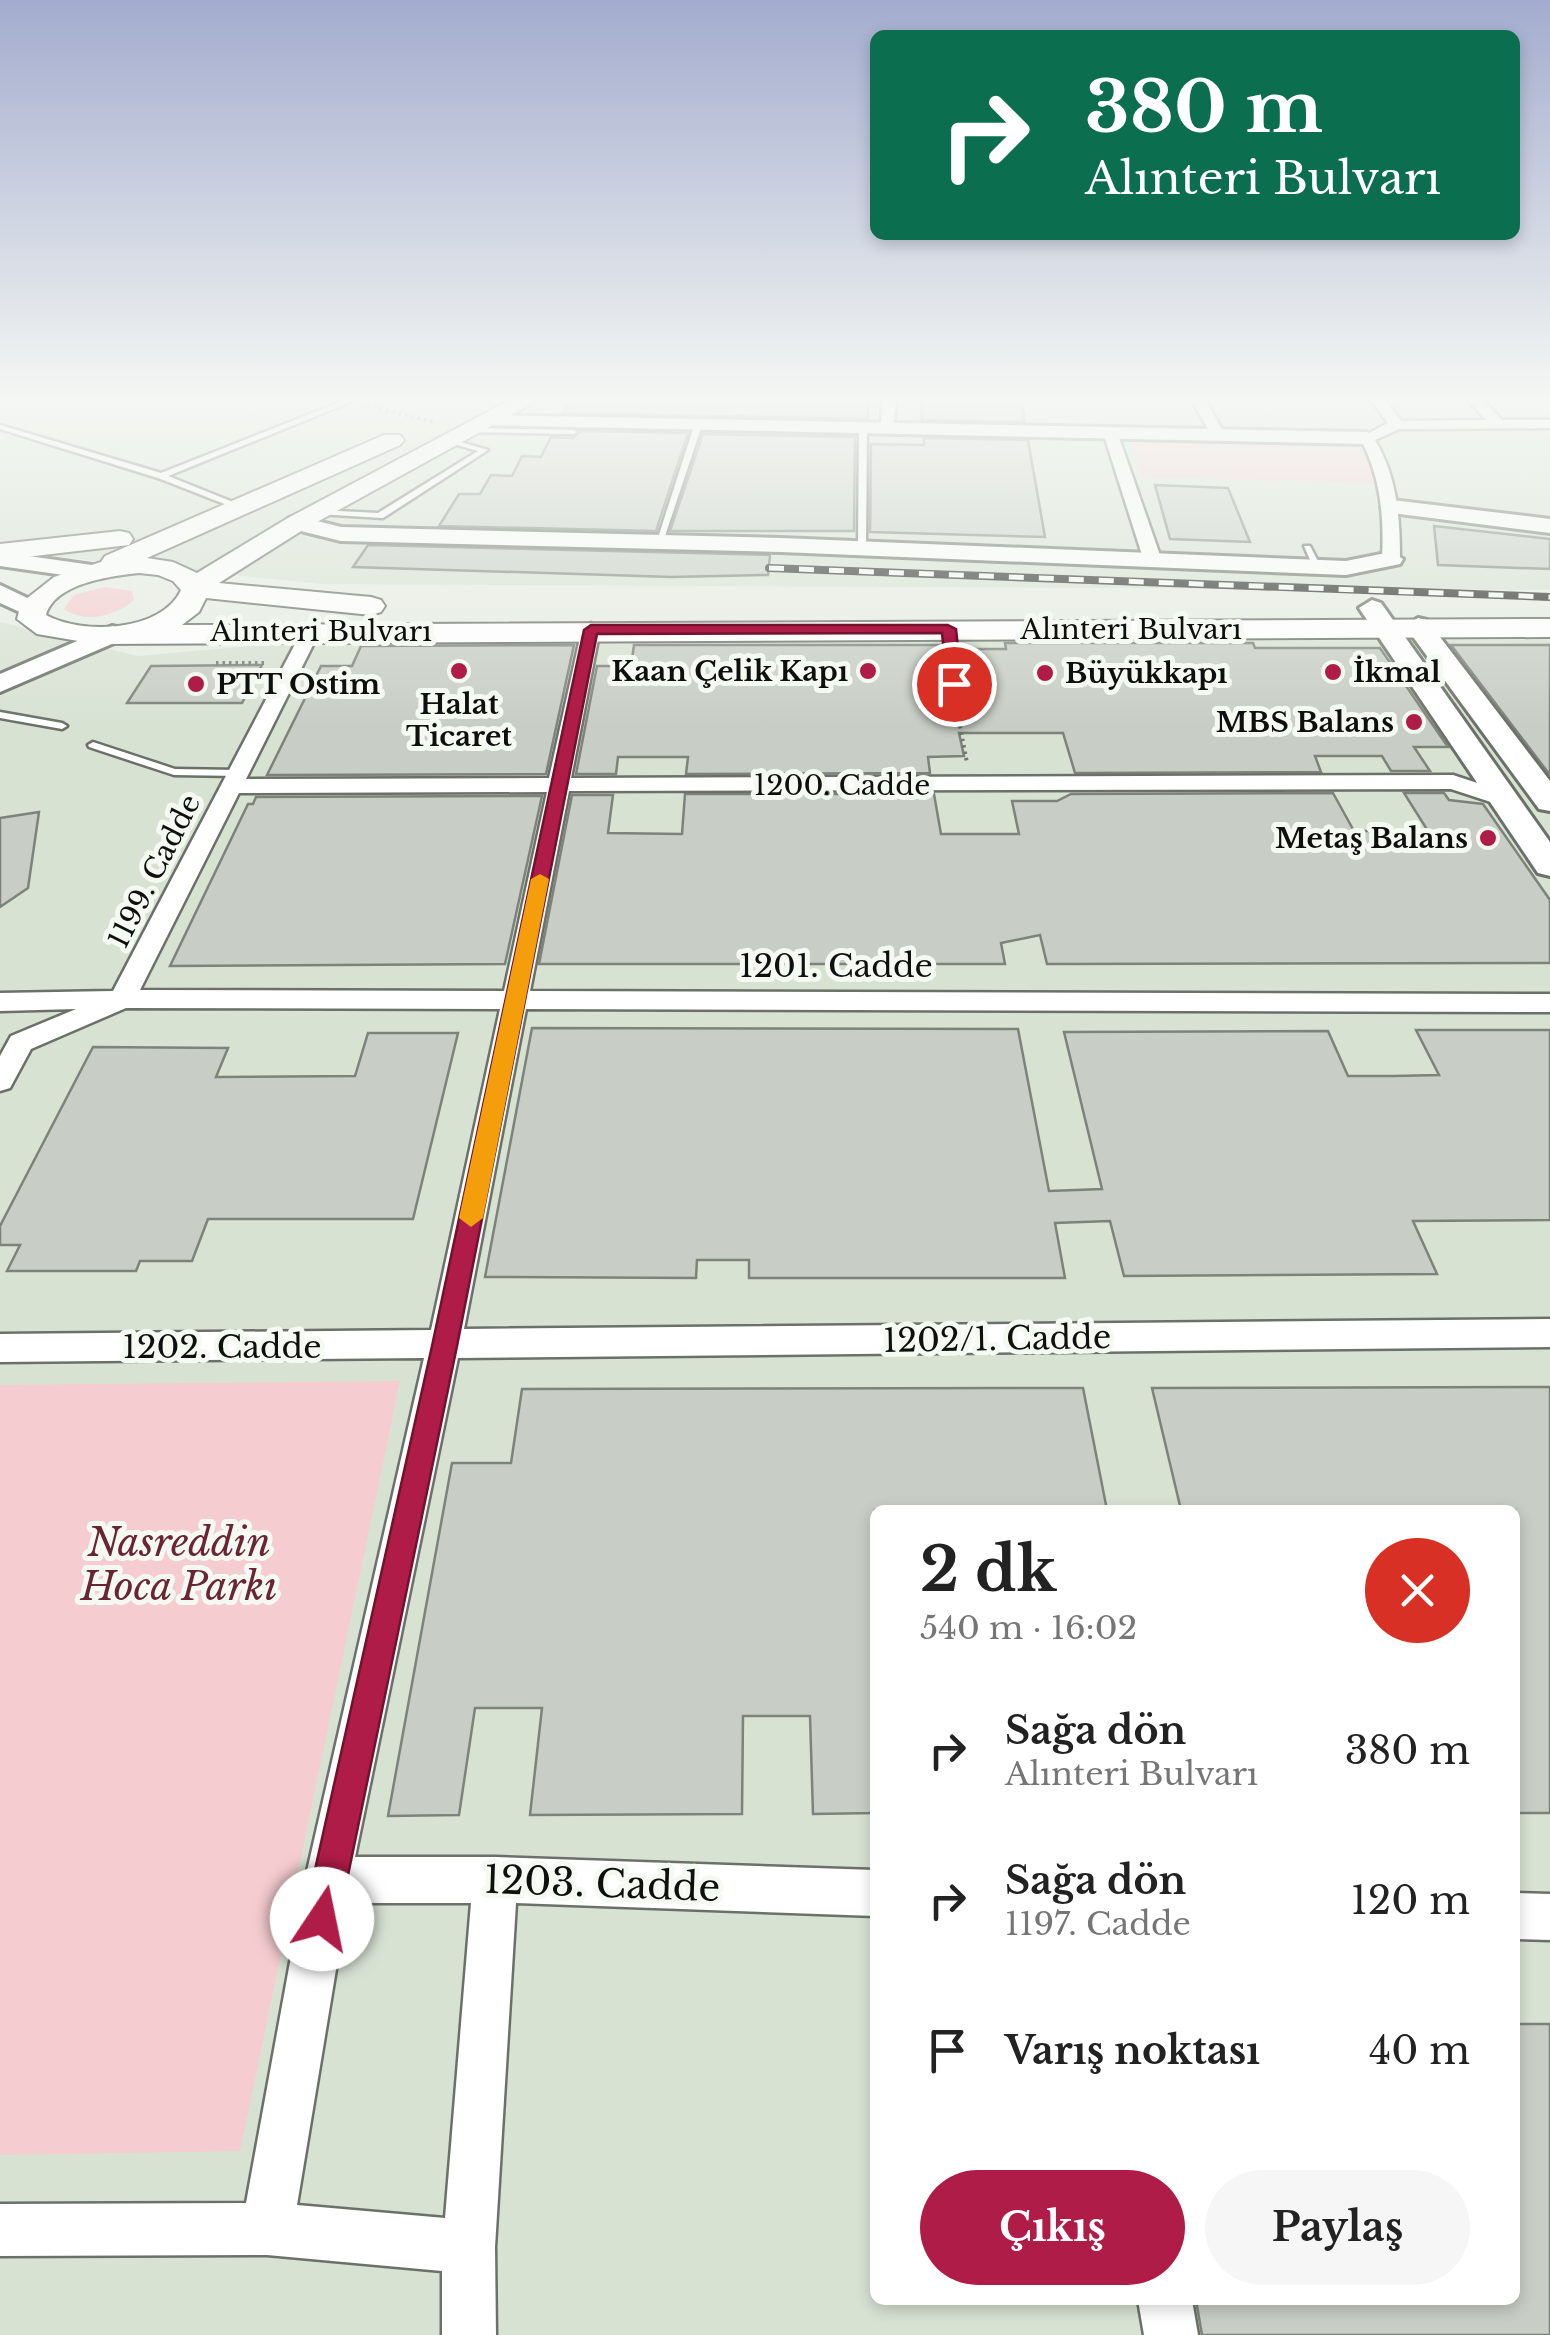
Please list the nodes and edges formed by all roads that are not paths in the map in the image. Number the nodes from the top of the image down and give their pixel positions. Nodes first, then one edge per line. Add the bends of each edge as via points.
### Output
1 (1392, 507) edge
2 (240, 508) junction
3 (323, 508) edge
4 (393, 508) edge
5 (670, 508) edge
6 (862, 508) edge
7 (1136, 508) edge
8 (1400, 508) edge
9 (307, 518) junction
10 (1550, 526) edge
11 (659, 542) junction
12 (862, 548) junction
13 (0, 556) edge
14 (1391, 559) joint
15 (1153, 560) junction
16 (92, 572) junction
17 (196, 589) junction
18 (0, 592) edge
19 (1550, 608) edge
20 (30, 609) junction
21 (1396, 618) junction
22 (0, 624) edge
23 (1550, 628) edge
24 (948, 629) junction
25 (591, 630) junction
26 (310, 633) junction
27 (112, 634) junction
28 (0, 684) edge
29 (958, 713) road end
30 (0, 715) edge
31 (62, 726) dead end
32 (93, 745) dead end
33 (1484, 769) junction
34 (1538, 771) edge
35 (235, 780) junction
36 (1453, 782) junction
37 (559, 786) junction
38 (1506, 800) junction
39 (1550, 801) edge
40 (1550, 866) edge
41 (122, 999) junction
42 (515, 1000) junction
43 (0, 1002) edge
44 (1550, 1003) edge
45 (0, 1081) edge
46 (1550, 1332) edge
47 (444, 1346) junction
48 (0, 1348) edge
49 (328, 1880) junction
50 (495, 1880) junction
51 (870, 1893) edge
52 (1520, 1916) edge
53 (1550, 1917) edge
54 (267, 2229) junction
55 (0, 2230) edge
56 (469, 2247) junction
57 (1166, 2305) edge
58 (469, 2335) edge
59 (1171, 2335) edge

1 - 14 street
2 - 9 main road via 264,518
2 - 13 main road via 104,542
2 - 16 main road
3 - 9 main road
4 - 9 lane via 380,516
5 - 11 lane
6 - 12 lane
7 - 15 street
8 - 10 street
9 - 11 street via 341,534
9 - 17 main road
11 - 12 street
12 - 15 street
13 - 16 street
14 - 15 street via 1372,566 1312,557
16 - 17 main road via 159,568 190,578
16 - 20 main road via 50,588
17 - 21 main road, Alınteri Bulvarı via 464,612
17 - 27 main road via 185,608 166,620
18 - 20 street
19 - 21 main road, Alınteri Bulvarı
20 - 22 street
20 - 27 main road via 42,628
21 - 23 main road, Alınteri Bulvarı
21 - 24 main road, Alınteri Bulvarı
21 - 33 street
21 - 34 street
24 - 25 main road, Alınteri Bulvarı
24 - 29 lane
25 - 26 main road, Alınteri Bulvarı
25 - 37 street
26 - 27 main road, Alınteri Bulvarı
26 - 35 street, 1199. Cadde
27 - 28 street
30 - 31 lane
32 - 35 lane via 174,772
33 - 34 street, 1200. Cadde
33 - 36 street, 1200. Cadde
33 - 38 street
34 - 39 street
35 - 37 street, 1200. Cadde
35 - 41 street, 1199. Cadde
36 - 37 street, 1200. Cadde
36 - 38 street, 1200. Cadde
37 - 42 street
38 - 39 street, 1200. Cadde
38 - 40 street
41 - 42 street, 1201. Cadde
41 - 43 street, 1201. Cadde
41 - 45 street, 1199. Cadde via 21,1043
42 - 44 street, 1201. Cadde
42 - 47 street
46 - 47 street, 1202/1. Cadde
47 - 48 street, 1202. Cadde
47 - 49 street
49 - 50 street, 1203. Cadde
49 - 54 street
50 - 51 street, 1203. Cadde
50 - 56 street
52 - 53 street
54 - 55 street
54 - 56 street
56 - 58 street
57 - 59 street

